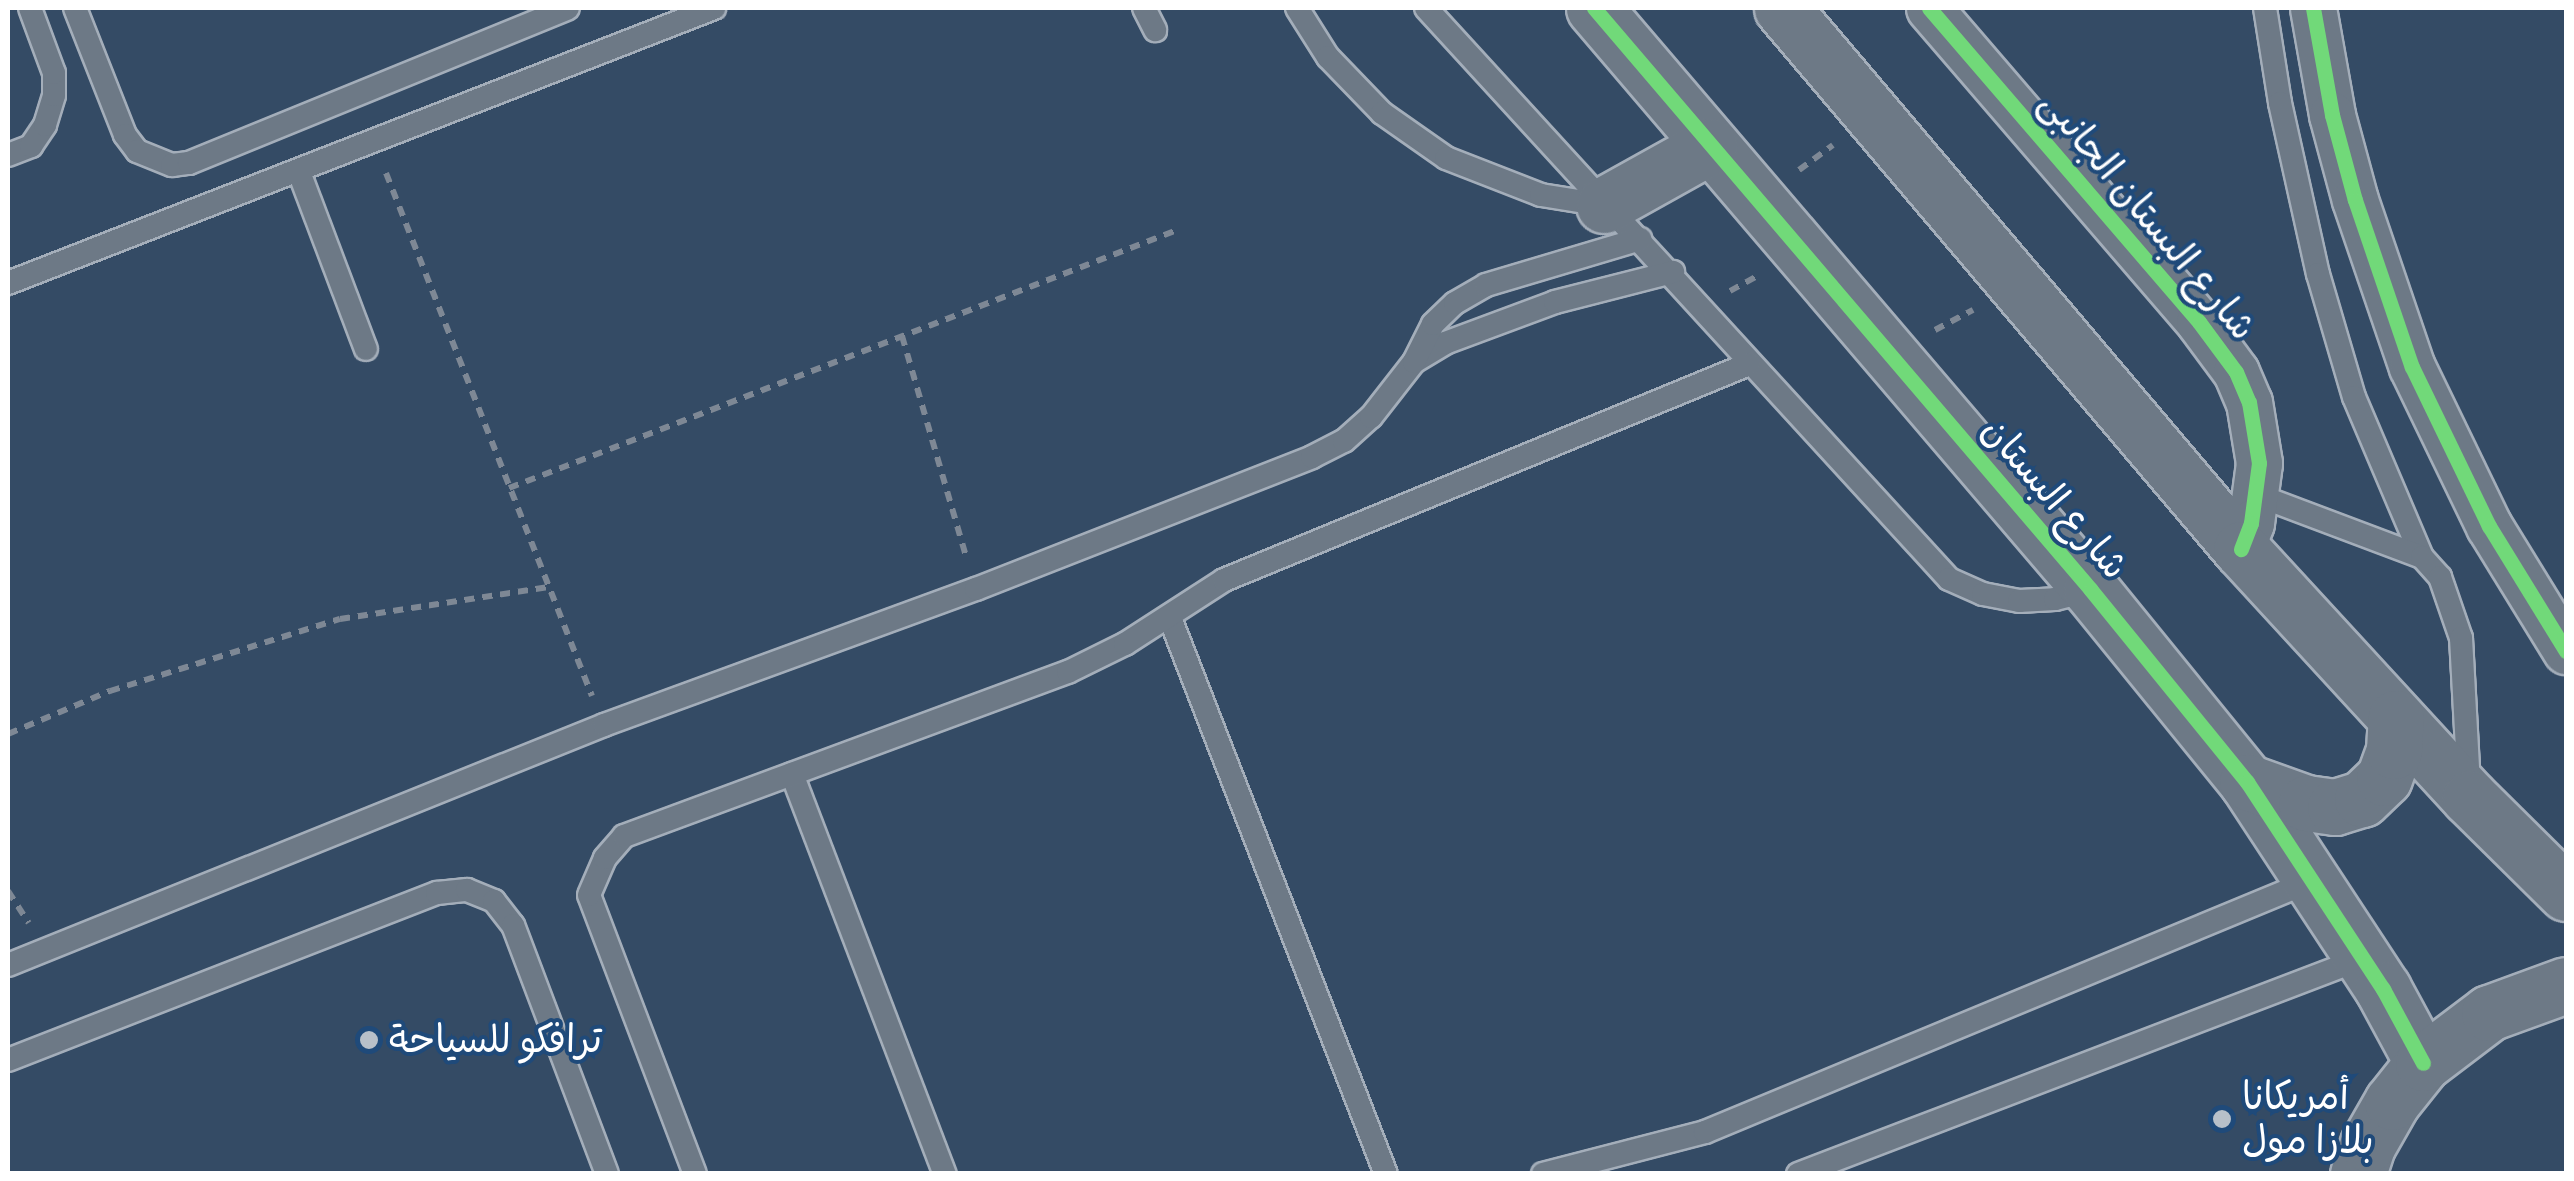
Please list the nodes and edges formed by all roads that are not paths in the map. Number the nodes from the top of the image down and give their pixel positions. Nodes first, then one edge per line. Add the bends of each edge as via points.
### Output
1 (30, 8) edge
2 (75, 8) edge
3 (568, 8) edge
4 (714, 8) edge
5 (1144, 8) edge
6 (1296, 8) edge
7 (1426, 8) edge
8 (1594, 8) edge
9 (1782, 8) edge
10 (1930, 8) edge
11 (2265, 8) edge
12 (2313, 8) edge
13 (1156, 30) dead end
14 (1710, 146) junction
15 (8, 156) edge
16 (298, 172) junction
17 (1622, 222) junction
18 (1673, 272) junction
19 (8, 283) edge
20 (366, 349) dead end
21 (1414, 362) junction
22 (1750, 364) junction
23 (2257, 495) junction
24 (2241, 549) junction
25 (2422, 556) junction
26 (2091, 590) junction
27 (1170, 618) junction
28 (2566, 651) edge
29 (2396, 718) junction
30 (792, 774) junction
31 (2246, 782) junction
32 (2470, 798) junction
33 (2313, 880) junction
34 (2566, 894) edge
35 (2363, 958) junction
36 (8, 964) edge
37 (2566, 985) edge
38 (8, 1060) edge
39 (2423, 1063) junction
40 (607, 1174) edge
41 (695, 1174) edge
42 (945, 1174) edge
43 (1386, 1174) edge
44 (1543, 1174) edge
45 (1798, 1174) edge
46 (2358, 1174) edge

1 - 15 lane via 54,73 54,96 30,146
2 - 3 lane via 125,135 137,151 172,165
4 - 16 lane
5 - 13 lane
6 - 17 lane via 1328,57 1382,113 1446,158
7 - 17 lane
8 - 14 street, شارع البستان
9 - 24 street
10 - 23 street, شارع البستان الجانبى via 2219,346 2249,402
11 - 25 lane via 2297,189 2337,341
12 - 28 street via 2354,200 2412,367 2489,526
14 - 17 street
14 - 26 street, شارع البستان
16 - 19 lane
16 - 20 lane
17 - 18 lane
17 - 21 lane via 1454,302
18 - 21 lane via 1524,312
18 - 22 lane
21 - 36 lane via 1344,441 976,588 604,725
22 - 26 lane via 1949,579 2018,600 2055,600
22 - 27 lane via 1224,580
23 - 24 street, شارع البستان الجانبى
23 - 25 lane
24 - 29 street
25 - 32 lane via 2440,577 2461,638
26 - 31 street, شارع البستان
27 - 30 lane via 1068,672
27 - 43 lane
29 - 31 street via 2384,778 2362,798 2335,807 2306,803
29 - 32 street
30 - 41 lane via 624,836 605,858 589,895
30 - 42 lane
31 - 33 street, شارع البستان
32 - 34 street
33 - 35 street, شارع البستان
33 - 44 lane via 1705,1132
35 - 39 street, شارع البستان
35 - 45 lane
37 - 39 street via 2489,1013
38 - 40 lane via 437,893 467,890 494,901 513,924
39 - 46 street via 2392,1102

